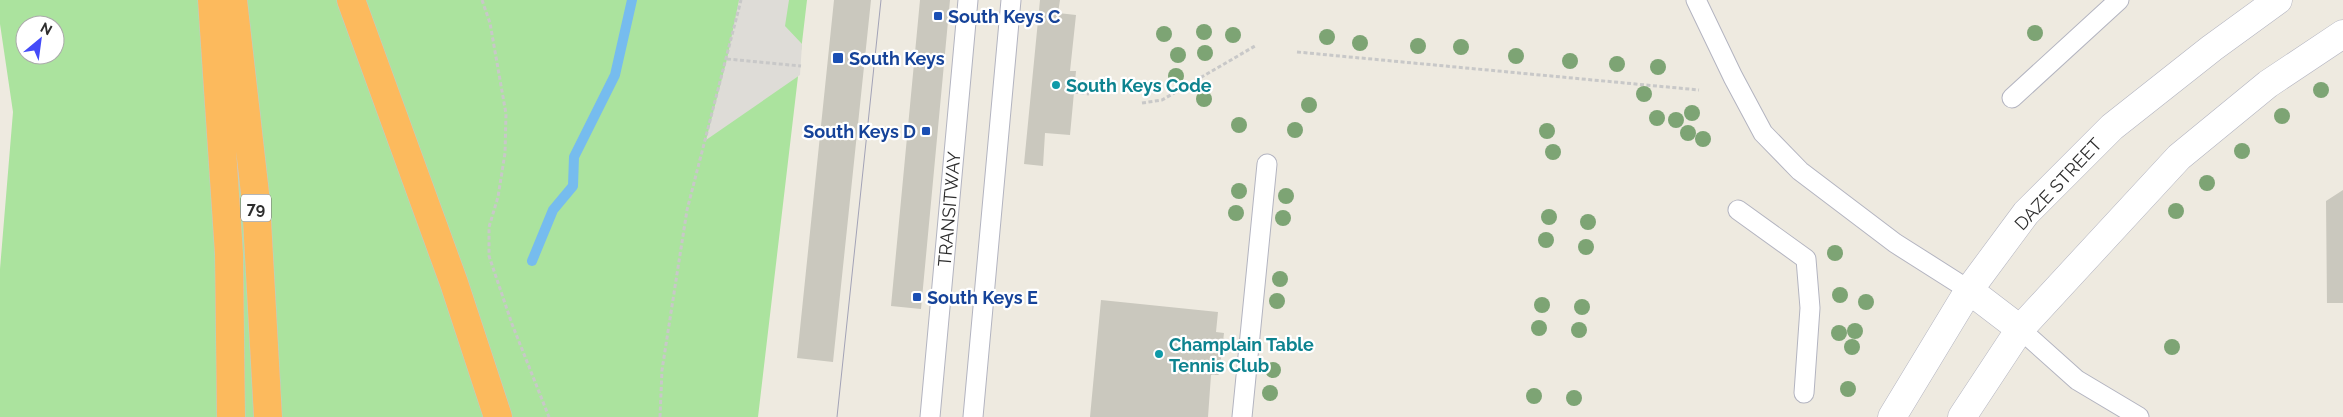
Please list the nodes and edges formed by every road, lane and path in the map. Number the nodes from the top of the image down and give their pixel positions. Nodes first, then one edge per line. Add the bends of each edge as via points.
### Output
1 (212, 0) edge
2 (233, 0) edge
3 (351, 0) edge
4 (482, 0) edge
5 (741, 0) edge
6 (968, 0) edge
7 (1011, 0) edge
8 (1696, 0) edge
9 (2118, 0) edge
10 (2278, 0) edge
11 (2343, 34) edge
12 (1255, 46) dead end
13 (1297, 52) dead end
14 (727, 59) junction
15 (801, 66) dead end
16 (1699, 90) dead end
17 (1074, 92) dead end
18 (1089, 94) dead end
19 (2012, 98) dead end
20 (1142, 103) dead end
21 (1267, 164) dead end
22 (1738, 210) dead end
23 (1970, 290) junction
24 (2020, 328) junction
25 (1804, 393) dead end
26 (231, 417) edge
27 (268, 417) edge
28 (498, 417) edge
29 (549, 417) edge
30 (660, 417) edge
31 (930, 417) edge
32 (973, 417) edge
33 (1242, 417) edge
34 (1892, 417) edge
35 (1962, 417) edge
36 (2139, 417) edge

1 - 26 highway via 229,254
2 - 27 highway, 79 via 256,202
3 - 28 highway via 454,283
4 - 29 path via 490,24 506,114 505,153 489,227 489,256
5 - 14 path
6 - 31 lane, TRANSITWAY
7 - 32 lane
8 - 23 lane via 1763,133 1800,171 1895,243
9 - 19 lane
10 - 23 street, DAZE STREET via 2112,127 2026,213
11 - 24 street via 2268,84 2179,157
12 - 20 path via 1162,100
13 - 16 path
14 - 15 path
14 - 30 path via 688,210 662,370
17 - 18 path
21 - 33 lane
22 - 25 lane via 1806,259 1810,308
23 - 24 street
23 - 34 street, DAZE STREET
24 - 35 street
24 - 36 lane via 2077,380

